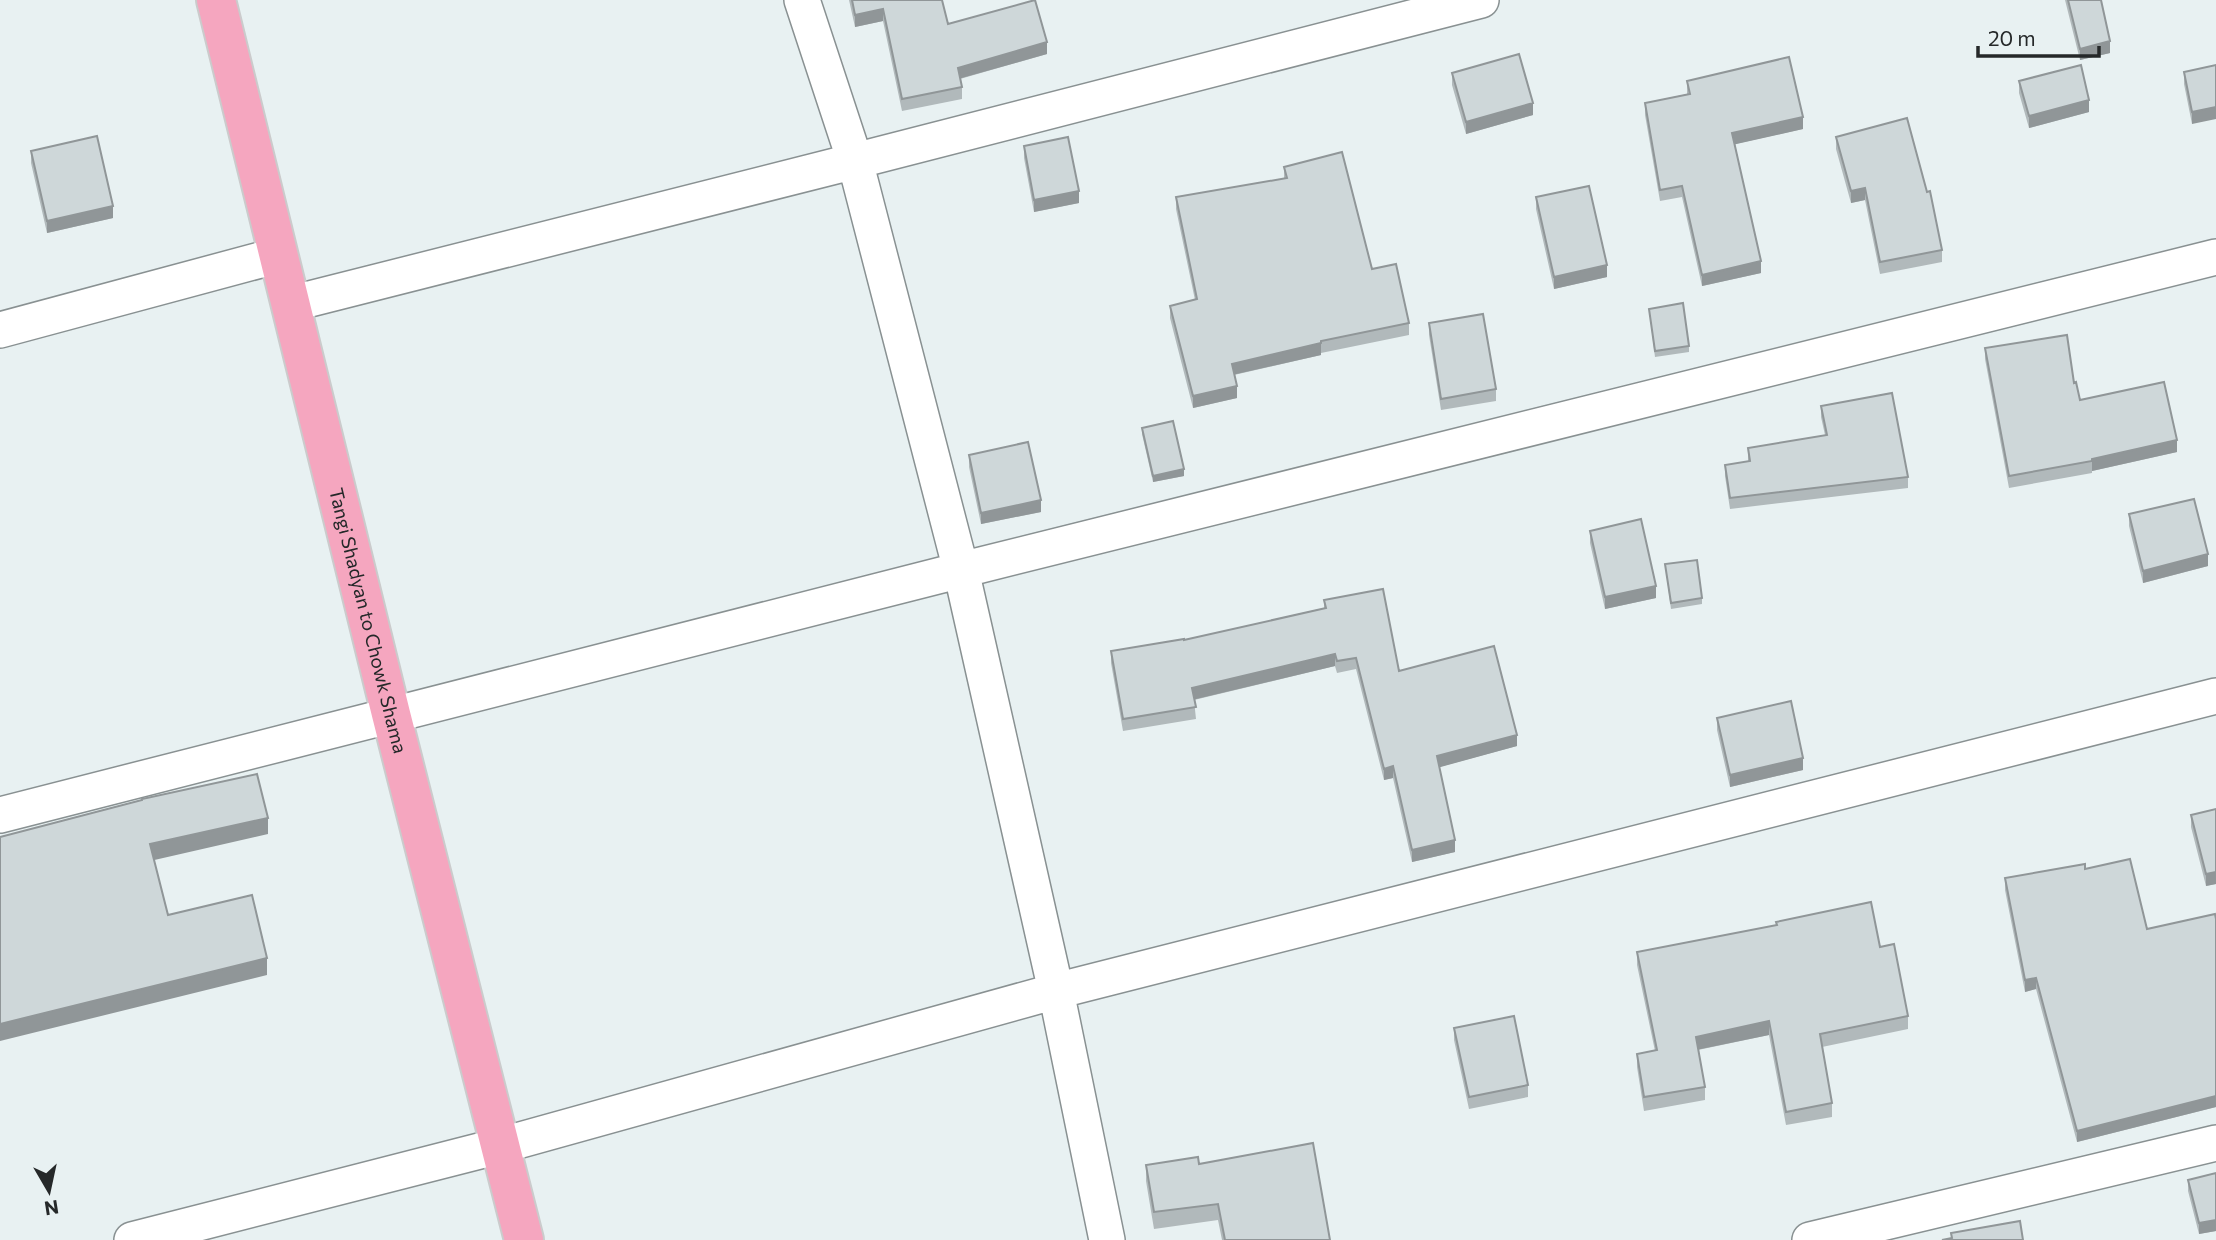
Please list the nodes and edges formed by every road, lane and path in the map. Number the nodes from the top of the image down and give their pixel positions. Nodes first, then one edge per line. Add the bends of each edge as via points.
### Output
1 (216, 0) edge
2 (802, 0) edge
3 (1481, 0) edge
4 (855, 161) junction
5 (279, 256) junction
6 (2216, 257) edge
7 (290, 304) junction
8 (0, 330) edge
9 (961, 570) junction
10 (2216, 696) edge
11 (391, 714) junction
12 (0, 815) edge
13 (1056, 991) junction
14 (2216, 1143) edge
15 (499, 1146) junction
16 (132, 1240) edge
17 (523, 1240) edge
18 (1107, 1240) edge
19 (1810, 1240) edge

1 - 5 main road, Tangi Shadyan to Chowk Shama
2 - 4 street
3 - 4 street
4 - 7 street
4 - 9 street
5 - 7 main road, Tangi Shadyan to Chowk Shama
5 - 8 street
6 - 9 street
7 - 11 main road, Tangi Shadyan to Chowk Shama
9 - 11 street
9 - 13 street
10 - 13 street
11 - 12 street
11 - 15 main road, Tangi Shadyan to Chowk Shama
13 - 15 street
13 - 18 street
14 - 19 street
15 - 16 street
15 - 17 main road, Tangi Shadyan to Chowk Shama

